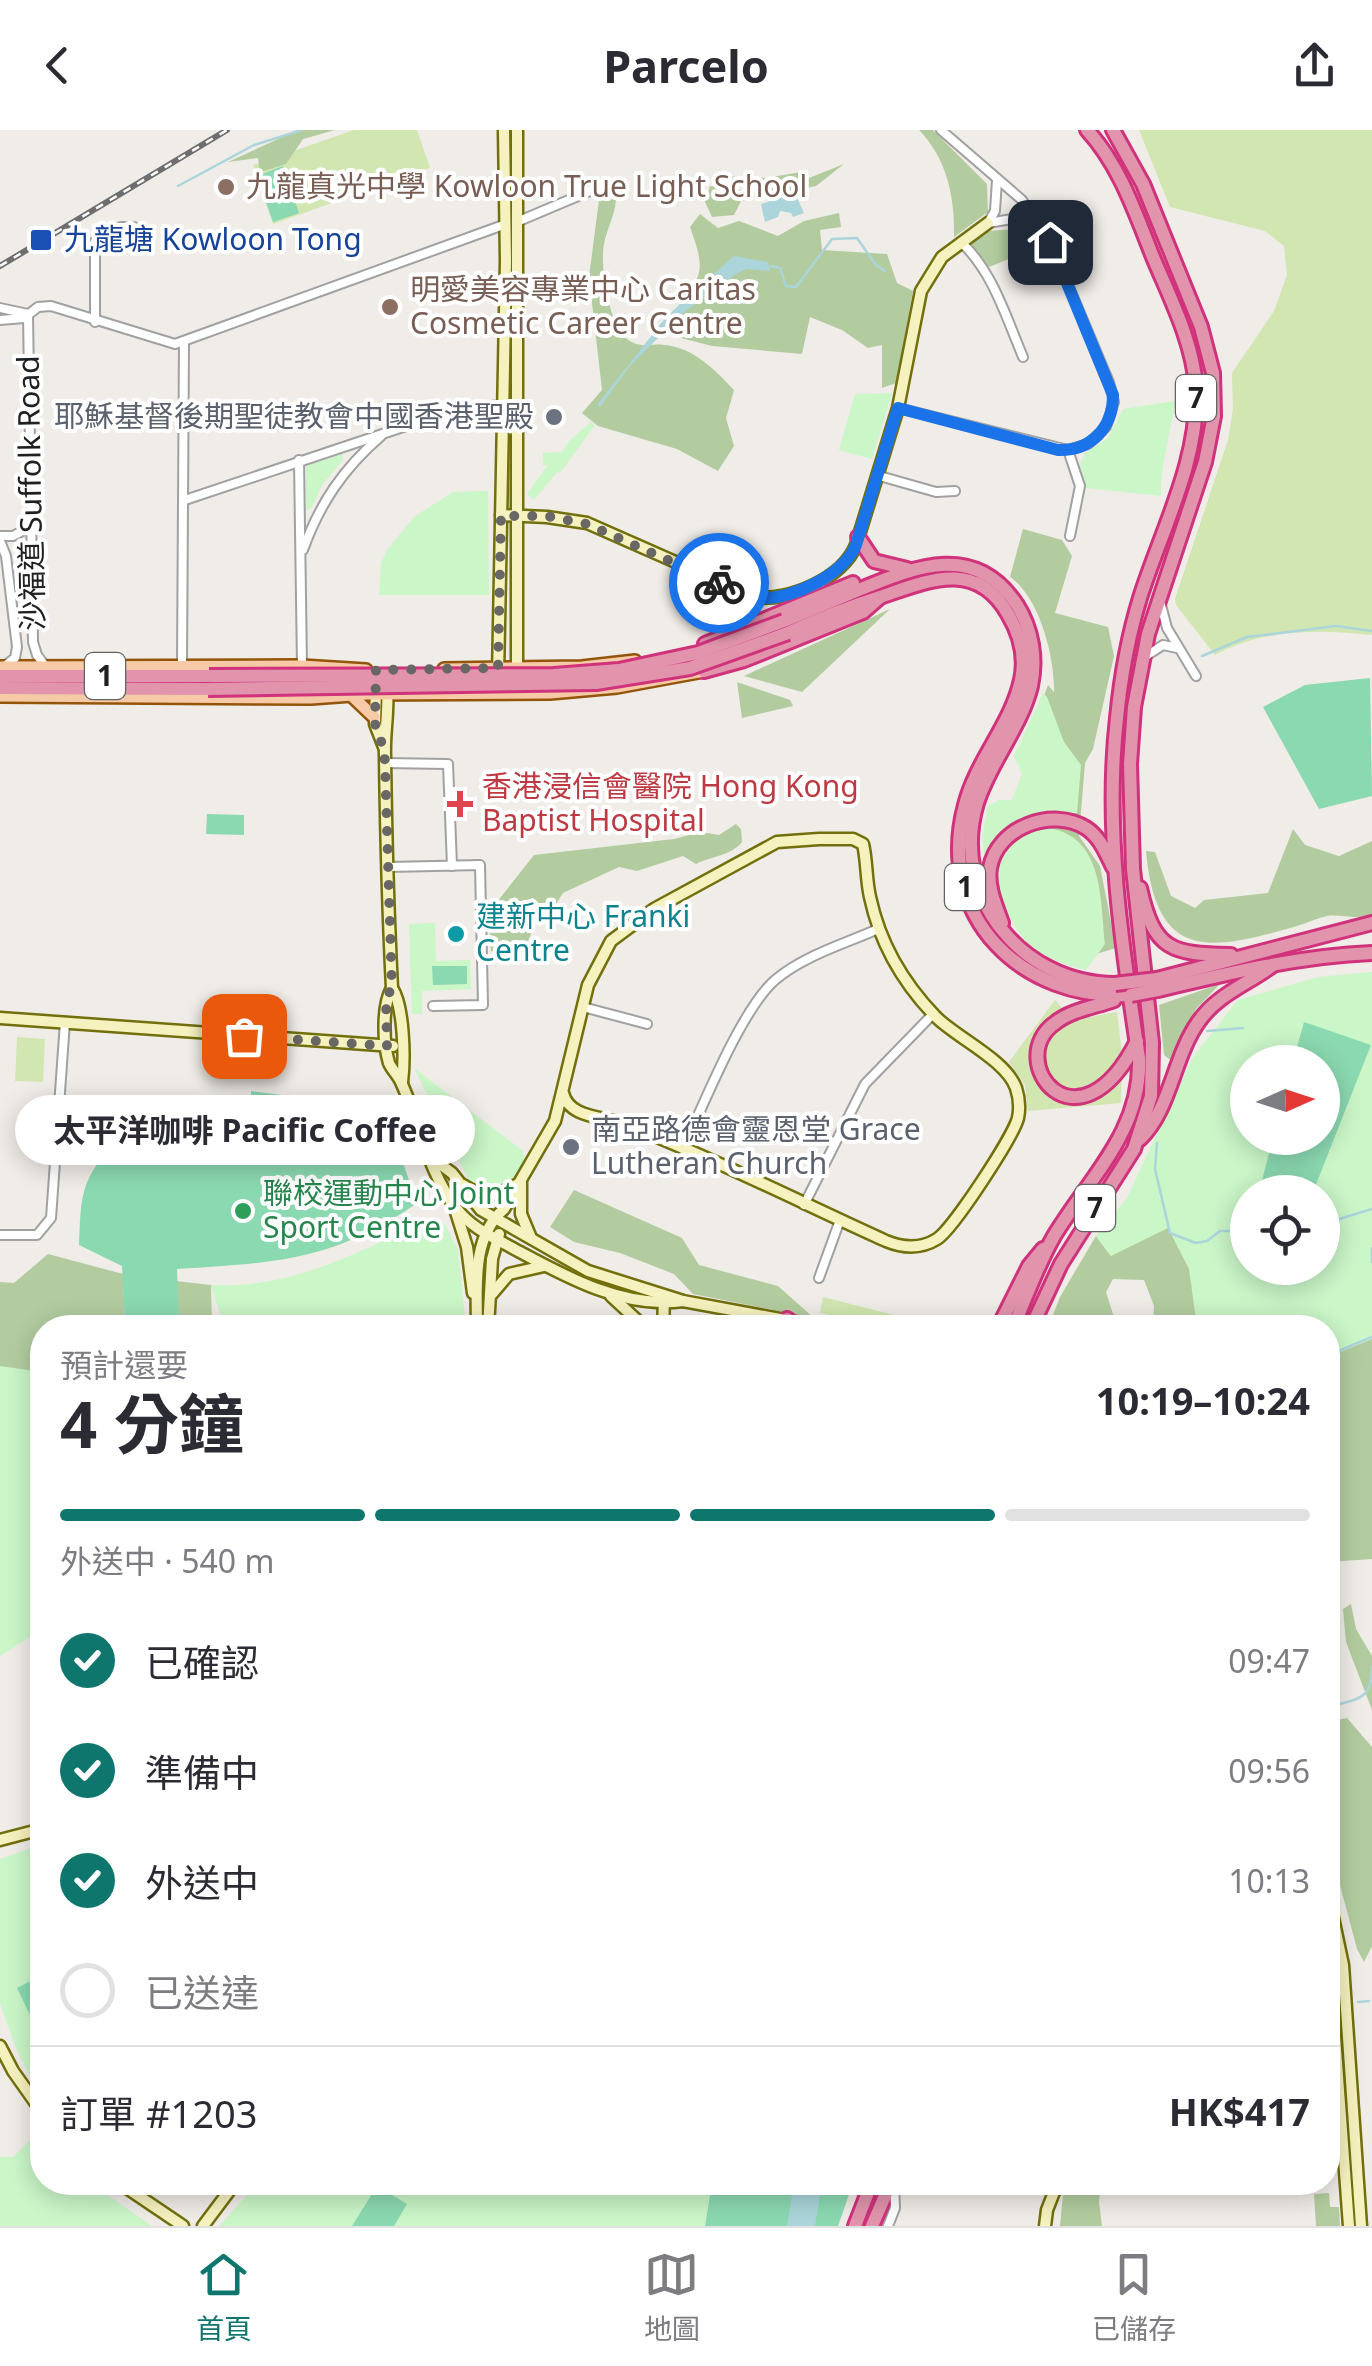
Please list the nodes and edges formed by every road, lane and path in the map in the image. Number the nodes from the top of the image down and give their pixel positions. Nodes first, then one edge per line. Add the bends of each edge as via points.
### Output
1 (504, 130) edge
2 (517, 130) edge
3 (942, 130) edge
4 (1087, 130) edge
5 (1112, 130) edge
6 (997, 180) junction
7 (590, 191) dead end
8 (519, 218) junction
9 (988, 223) junction
10 (1037, 224) junction
11 (134, 227) dead end
12 (506, 228) junction
13 (961, 242) junction
14 (0, 308) edge
15 (28, 316) junction
16 (0, 320) edge
17 (95, 322) junction
18 (184, 341) junction
19 (1023, 357) dead end
20 (502, 406) junction
21 (898, 408) junction
22 (519, 416) junction
23 (385, 433) junction
24 (1068, 450) junction
25 (299, 460) junction
26 (876, 476) junction
27 (955, 491) dead end
28 (185, 500) junction
29 (501, 516) junction
30 (518, 516) junction
31 (30, 527) junction
32 (1070, 536) dead end
33 (858, 537) junction
34 (0, 538) edge
35 (301, 556) junction
36 (910, 570) junction
37 (894, 575) junction
38 (1161, 588) junction
39 (880, 597) junction
40 (786, 627) junction
41 (1178, 648) junction
42 (694, 649) junction
43 (1140, 664) junction
44 (182, 666) junction
45 (46, 667) junction
46 (308, 667) junction
47 (498, 668) junction
48 (517, 669) junction
49 (1, 670) edge
50 (381, 670) junction
51 (704, 672) junction
52 (1196, 676) dead end
53 (209, 682) junction
54 (0, 688) edge
55 (498, 692) junction
56 (382, 693) junction
57 (518, 693) junction
58 (0, 696) edge
59 (353, 697) junction
60 (312, 698) junction
61 (374, 717) junction
62 (384, 750) junction
63 (385, 763) junction
64 (452, 866) junction
65 (388, 867) junction
66 (1132, 869) junction
67 (1116, 873) junction
68 (1372, 923) edge
69 (878, 929) junction
70 (1008, 939) junction
71 (1372, 954) edge
72 (1248, 956) junction
73 (1273, 965) junction
74 (1205, 973) junction
75 (1157, 984) junction
76 (392, 988) junction
77 (1099, 997) junction
78 (433, 1006) dead end
79 (584, 1007) junction
80 (933, 1014) junction
81 (0, 1018) edge
82 (65, 1022) junction
83 (646, 1024) dead end
84 (1136, 1041) junction
85 (387, 1046) junction
86 (401, 1046) junction
87 (402, 1082) junction
88 (563, 1093) junction
89 (577, 1112) junction
90 (555, 1121) junction
91 (1138, 1141) junction
92 (682, 1150) junction
93 (432, 1158) junction
94 (458, 1182) junction
95 (521, 1182) junction
96 (804, 1204) junction
97 (454, 1206) junction
98 (840, 1220) junction
99 (498, 1221) junction
100 (0, 1235) edge
101 (491, 1237) junction
102 (1052, 1240) junction
103 (540, 1246) junction
104 (545, 1266) junction
105 (819, 1278) dead end
106 (608, 1292) junction
107 (664, 1298) junction
108 (489, 1300) junction
109 (476, 1304) junction
110 (476, 1315) edge
111 (488, 1315) edge
112 (633, 1315) edge
113 (663, 1315) edge
114 (753, 1315) edge
115 (1004, 1315) edge
116 (1019, 1315) edge
117 (1037, 1315) edge
118 (30, 1831) edge
119 (0, 1840) edge
120 (1340, 1951) edge
121 (0, 2046) edge
122 (30, 2095) edge
123 (1340, 2104) edge
124 (137, 2195) edge
125 (226, 2195) edge
126 (867, 2195) edge
127 (886, 2195) edge
128 (894, 2195) edge
129 (1054, 2195) edge
130 (183, 2226) edge
131 (203, 2226) edge
132 (854, 2226) edge
133 (872, 2226) edge
134 (888, 2226) edge
135 (1044, 2226) edge
136 (1349, 2226) edge
137 (1361, 2226) edge

1 - 12 main road
2 - 8 main road
3 - 6 street
4 - 67 highway, 7 via 1133,206 1182,328 1196,386 1188,455 1139,601 1122,680 1114,751
5 - 38 highway, 7 via 1144,184 1213,373 1211,440
6 - 9 street
6 - 10 street via 1022,200
7 - 8 street
8 - 12 main road
8 - 22 main road
9 - 10 street via 1018,218
9 - 13 main road
10 - 24 street via 1113,395 1102,432
11 - 17 street via 95,242
12 - 18 street
12 - 20 main road
13 - 19 street via 986,272
13 - 21 main road via 942,257 921,291
14 - 15 street
15 - 16 street
15 - 17 street via 50,306
15 - 31 street, 沙福道 Suffolk Road
17 - 18 street via 166,343
18 - 28 street
20 - 22 street
20 - 23 street via 451,412
20 - 29 main road
21 - 24 street
21 - 26 main road
22 - 30 main road
23 - 25 street
23 - 35 street via 330,490
24 - 32 street via 1080,486
25 - 28 street
25 - 35 street
26 - 27 street
26 - 33 main road
28 - 44 street
29 - 30 main road
29 - 47 main road
30 - 33 main road via 600,528 764,598 834,573
30 - 48 main road
31 - 34 street
31 - 45 street, 沙福道 Suffolk Road via 33,642
33 - 36 highway via 874,561
34 - 49 street via 16,647
35 - 46 street
36 - 37 highway, 1
36 - 70 highway, 1 via 950,564 986,576 1013,600 1030,634 1030,690 984,786 972,832 979,890
37 - 40 highway, 1
37 - 42 highway via 868,578
38 - 41 street via 1164,622
38 - 43 highway, 7
39 - 40 highway, 1
39 - 51 highway via 863,612
39 - 77 highway, 1 via 922,580 958,578 988,591 1011,618 1022,648 1021,680 966,800 960,834 964,882 982,924 1011,959 1052,985
40 - 53 highway, 1, bridge via 708,663 606,682
41 - 43 street via 1156,647
41 - 52 street
42 - 48 main road via 620,663
42 - 51 main road
43 - 66 highway, 7 via 1131,733
44 - 45 main road
44 - 46 main road
45 - 49 main road
46 - 50 main road
46 - 60 main road via 322,680
47 - 48 main road
47 - 50 main road
47 - 55 main road
48 - 57 main road
49 - 53 highway, 1
50 - 56 main road
51 - 57 main road
53 - 54 highway, 1
55 - 56 main road
55 - 57 main road
56 - 59 main road
56 - 61 main road
56 - 62 main road via 389,722
58 - 60 main road
59 - 60 main road
59 - 61 main road
61 - 62 main road
62 - 63 main road
63 - 64 street via 448,764
63 - 65 main road
64 - 65 street
64 - 78 street via 480,865 482,1004
65 - 76 main road
66 - 72 highway via 1151,924 1170,946 1194,956
66 - 91 highway, 7 via 1153,1051 1152,1092
67 - 70 highway via 1098,838 1077,824 1046,820 1019,828 1000,846 990,869
67 - 84 highway, 7
68 - 72 highway, 1
69 - 79 main road via 860,842 777,842 627,927 600,958
69 - 80 main road via 904,981
69 - 92 street via 796,966 765,990
70 - 77 highway, 1
71 - 73 highway, 1
72 - 74 highway, 1
73 - 74 highway, 1
73 - 91 highway via 1204,1014 1152,1127
74 - 75 highway, 1
75 - 77 highway, 1, bridge
75 - 77 highway, 1, bridge via 1123,984
76 - 85 main road via 386,998
76 - 86 main road
77 - 84 highway via 1046,1030 1037,1050 1041,1075 1057,1092 1080,1098 1104,1088
79 - 83 street
79 - 88 main road
80 - 96 street via 865,1084
80 - 98 main road via 1011,1078 1019,1107 1014,1128 953,1223 934,1241 900,1246
81 - 82 main road
82 - 85 main road
82 - 100 street via 51,1218 37,1235
84 - 102 highway, 7 via 1139,1080 1130,1118
85 - 86 main road
85 - 87 main road
86 - 87 main road
87 - 93 main road
88 - 89 main road
88 - 90 main road
89 - 90 main road
89 - 92 main road
90 - 95 main road
91 - 117 highway, 7 via 1060,1264
92 - 96 main road
93 - 94 main road
93 - 97 main road
94 - 95 main road via 492,1196
94 - 99 main road
95 - 99 main road
95 - 103 main road via 523,1223
96 - 98 main road
97 - 101 main road
97 - 109 main road
98 - 105 street
99 - 101 main road
99 - 103 main road
101 - 104 main road
101 - 108 main road
101 - 109 main road via 481,1250
102 - 115 highway via 1029,1266
102 - 116 highway, 7
103 - 107 main road
104 - 106 main road
104 - 108 main road via 509,1274
106 - 107 main road
106 - 112 main road
107 - 113 main road
107 - 114 main road
108 - 111 main road
109 - 110 main road
118 - 119 main road
120 - 137 main road
121 - 122 main road
123 - 136 main road
124 - 130 main road
125 - 131 main road
126 - 132 highway
127 - 133 highway
128 - 134 street
129 - 135 main road

